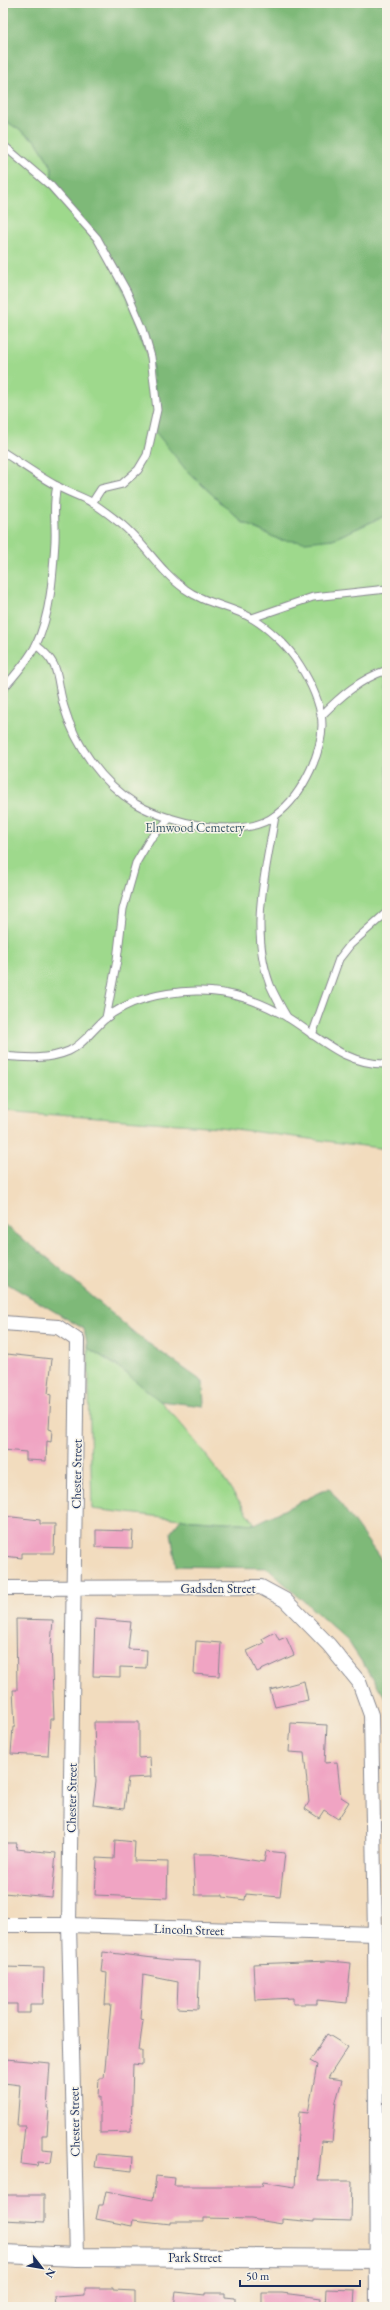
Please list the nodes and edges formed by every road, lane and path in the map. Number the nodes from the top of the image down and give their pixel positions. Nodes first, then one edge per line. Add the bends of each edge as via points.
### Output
1 (3, 145) edge
2 (3, 452) edge
3 (57, 486) junction
4 (92, 503) junction
5 (387, 589) edge
6 (252, 618) junction
7 (36, 645) junction
8 (387, 670) edge
9 (3, 689) edge
10 (321, 716) junction
11 (275, 816) junction
12 (170, 818) junction
13 (387, 912) edge
14 (106, 1018) junction
15 (287, 1018) junction
16 (312, 1035) junction
17 (3, 1056) edge
18 (387, 1064) edge
19 (3, 1323) edge
20 (3, 1588) edge
21 (75, 1588) junction
22 (3, 1925) edge
23 (69, 1925) junction
24 (375, 1934) junction
25 (3, 2254) edge
26 (77, 2256) junction
27 (382, 2258) edge
28 (377, 2307) edge

1 - 4 lane via 51,186 97,238 127,292 143,329 151,357 157,410 147,454 138,470 122,484 101,489
2 - 3 lane
3 - 4 lane
3 - 7 lane via 53,503 55,541 50,599
4 - 6 lane via 121,524 184,589 203,600
5 - 6 lane via 313,597
6 - 10 lane via 284,644 295,658 315,694
7 - 9 lane via 23,666
7 - 12 lane via 49,655 56,669 69,721 78,741 99,771 137,804
8 - 10 lane via 372,675 345,693
10 - 11 lane via 320,732 309,777
11 - 12 lane via 244,827 227,828 198,825
11 - 15 lane via 260,901 260,929 270,984
12 - 14 lane via 150,839 136,863 123,909
13 - 16 lane via 350,945 339,959
14 - 15 lane via 137,1001 158,995 215,991 239,996
14 - 17 lane via 70,1051 50,1057
15 - 16 lane
16 - 18 lane via 346,1057 364,1063
19 - 21 street, Chester Street via 58,1327 77,1340
20 - 21 street, Gadsden Street
21 - 23 street, Chester Street
21 - 24 street, Gadsden Street via 261,1587 285,1600 329,1645 359,1682 371,1715
22 - 23 street, Lincoln Street
23 - 24 street, Lincoln Street
23 - 26 street, Chester Street
24 - 27 street, Gadsden Street
25 - 26 street, Park Street
26 - 27 street, Park Street
27 - 28 street, Gadsden Street

